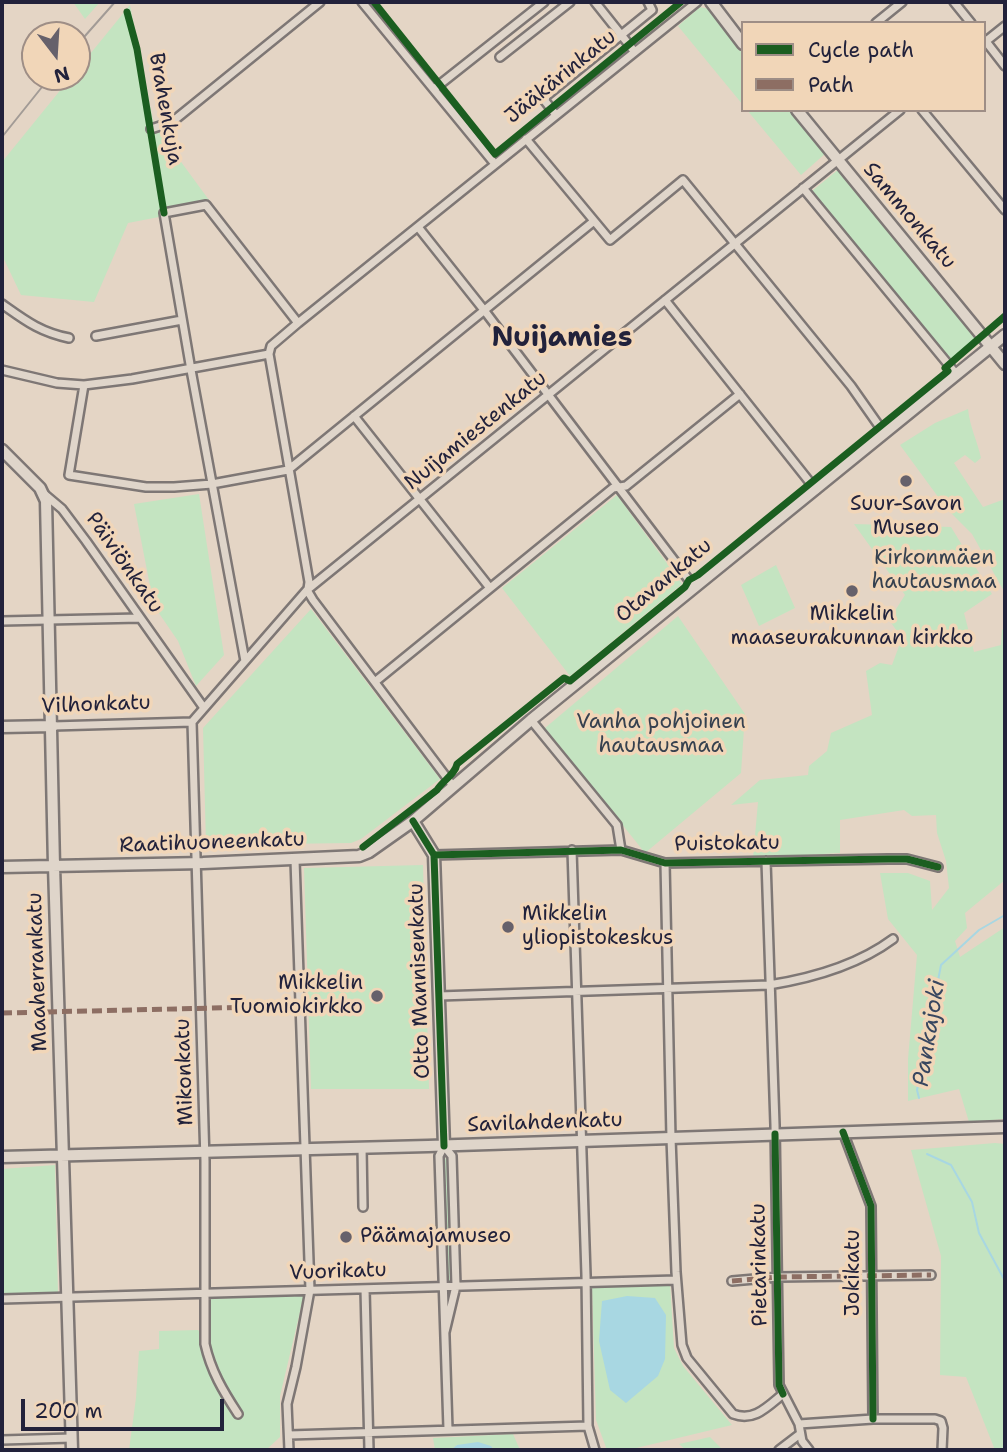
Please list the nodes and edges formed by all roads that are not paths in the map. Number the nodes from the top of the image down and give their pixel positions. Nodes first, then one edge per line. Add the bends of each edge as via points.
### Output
1 (320, 2) edge
2 (362, 2) edge
3 (544, 2) edge
4 (570, 2) edge
5 (593, 2) edge
6 (648, 2) edge
7 (697, 2) edge
8 (711, 2) edge
9 (902, 2) edge
10 (954, 2) edge
11 (878, 21) edge
12 (969, 21) edge
13 (1005, 26) edge
14 (622, 36) junction
15 (986, 40) edge
16 (741, 41) edge
17 (986, 42) edge
18 (634, 51) junction
19 (500, 57) dead end
20 (1005, 65) edge
21 (434, 89) junction
22 (799, 112) edge
23 (897, 112) edge
24 (924, 112) edge
25 (556, 115) junction
26 (151, 129) dead end
27 (526, 139) junction
28 (837, 160) junction
29 (495, 164) junction
30 (803, 188) junction
31 (1005, 210) edge
32 (594, 221) junction
33 (420, 230) junction
34 (735, 244) junction
35 (665, 300) junction
36 (2, 304) edge
37 (484, 310) junction
38 (182, 320) junction
39 (298, 323) junction
40 (1005, 335) edge
41 (96, 336) dead end
42 (69, 338) dead end
43 (991, 346) junction
44 (269, 354) junction
45 (1005, 364) edge
46 (2, 370) edge
47 (191, 370) junction
48 (957, 375) junction
49 (84, 385) junction
50 (740, 394) junction
51 (548, 395) junction
52 (354, 416) junction
53 (884, 433) junction
54 (2, 450) edge
55 (288, 470) junction
56 (212, 484) junction
57 (618, 486) junction
58 (816, 489) junction
59 (43, 493) junction
60 (420, 499) junction
61 (692, 584) junction
62 (490, 588) junction
63 (307, 590) junction
64 (140, 618) junction
65 (49, 620) junction
66 (2, 621) edge
67 (245, 661) junction
68 (376, 681) junction
69 (204, 708) junction
70 (531, 720) junction
71 (192, 722) junction
72 (52, 726) junction
73 (2, 727) edge
74 (450, 782) junction
75 (413, 821) junction
76 (621, 849) junction
77 (572, 850) junction
78 (434, 855) junction
79 (295, 860) junction
80 (766, 861) junction
81 (196, 863) junction
82 (665, 863) junction
83 (54, 866) junction
84 (2, 867) edge
85 (938, 867) dead end
86 (893, 939) dead end
87 (769, 985) junction
88 (668, 989) junction
89 (578, 993) junction
90 (439, 996) junction
91 (1005, 1127) edge
92 (843, 1132) junction
93 (775, 1134) junction
94 (671, 1138) junction
95 (582, 1140) junction
96 (444, 1146) junction
97 (362, 1147) junction
98 (304, 1149) junction
99 (205, 1152) junction
100 (63, 1155) junction
101 (2, 1157) edge
102 (363, 1207) dead end
103 (931, 1275) dead end
104 (778, 1277) junction
105 (871, 1277) junction
106 (676, 1280) junction
107 (732, 1281) dead end
108 (587, 1284) junction
109 (443, 1286) junction
110 (456, 1286) junction
111 (365, 1289) junction
112 (310, 1290) junction
113 (206, 1293) junction
114 (67, 1297) junction
115 (2, 1299) edge
116 (445, 1332) junction
117 (783, 1394) junction
118 (238, 1414) dead end
119 (873, 1419) junction
120 (799, 1424) junction
121 (589, 1426) junction
122 (448, 1429) junction
123 (369, 1432) junction
124 (800, 1434) junction
125 (289, 1435) junction
126 (72, 1438) junction
127 (2, 1440) edge
128 (72, 1450) edge
129 (289, 1450) edge
130 (369, 1450) edge
131 (595, 1450) edge
132 (779, 1450) edge
133 (809, 1450) edge
134 (942, 1450) edge

1 - 26 street via 172,122
2 - 21 street
3 - 21 street
4 - 19 street
5 - 14 street
6 - 14 street via 652,10
7 - 18 street, Jääkärinkatu
8 - 16 main road
9 - 11 street
10 - 12 street
13 - 15 street
14 - 18 street
14 - 25 street via 550,93 545,101
17 - 20 street
18 - 25 street, Jääkärinkatu
21 - 29 street
22 - 28 main road, Sammonkatu
23 - 28 street, Nuijamiestenkatu
24 - 31 street
25 - 27 street, Jääkärinkatu
27 - 29 street, Jääkärinkatu
27 - 32 street
28 - 30 street, Nuijamiestenkatu
28 - 43 main road, Sammonkatu
29 - 33 street, Jääkärinkatu
30 - 34 street, Nuijamiestenkatu
30 - 48 street
32 - 34 street via 610,240 683,180
32 - 37 street
33 - 37 street
33 - 39 street, Jääkärinkatu
34 - 35 street, Nuijamiestenkatu
34 - 53 street
35 - 50 street
35 - 51 street, Nuijamiestenkatu
36 - 42 street via 37,329
37 - 51 street
37 - 52 street
38 - 39 street via 164,212 206,205
38 - 41 street
38 - 47 street
39 - 44 street, Jääkärinkatu via 271,346
40 - 43 main road, Otavankatu
43 - 45 main road, Sammonkatu
43 - 48 main road, Otavankatu
44 - 47 street
44 - 55 street
46 - 49 street
47 - 49 street
47 - 56 street
48 - 53 main road, Otavankatu
49 - 56 street via 69,475 146,487
50 - 57 street via 626,486
50 - 58 street
51 - 57 street
51 - 60 street, Nuijamiestenkatu
52 - 55 street
52 - 60 street
53 - 58 main road, Otavankatu
54 - 59 main road, Päiviönkatu
55 - 56 street
55 - 63 street
56 - 67 street
57 - 61 street
57 - 62 street
58 - 61 main road, Otavankatu
59 - 64 street, Päiviönkatu via 62,509
59 - 65 main road, Maaherrankatu
60 - 62 street
60 - 63 street, Nuijamiestenkatu
61 - 70 main road, Otavankatu
62 - 68 street
63 - 67 street, Nuijamiestenkatu
63 - 68 street
64 - 65 street
64 - 69 street, Päiviönkatu
65 - 66 street
65 - 72 main road, Maaherrankatu
67 - 69 street, Nuijamiestenkatu
68 - 74 street
69 - 71 street, Nuijamiestenkatu
70 - 74 main road, Otavankatu
70 - 76 street via 617,825
71 - 72 street, Vilhonkatu
71 - 81 street, Mikonkatu
72 - 73 main road, Vilhonkatu
72 - 83 main road, Maaherrankatu
74 - 75 main road, Otavankatu
75 - 78 main road, Otto Mannisenkatu
75 - 79 main road, Raatihuoneenkatu via 359,856
76 - 77 street, Puistokatu
76 - 82 street, Puistokatu
77 - 78 street, Puistokatu
77 - 89 street
78 - 90 main road, Otto Mannisenkatu
79 - 81 main road, Raatihuoneenkatu
79 - 98 street
80 - 82 street, Puistokatu
80 - 85 street, Puistokatu via 907,859
80 - 87 street, Pietarinkatu
81 - 83 main road, Raatihuoneenkatu
81 - 99 street, Mikonkatu
82 - 88 street
83 - 84 main road, Raatihuoneenkatu
83 - 100 main road, Maaherrankatu
86 - 87 street via 859,961
87 - 88 street
87 - 93 street, Pietarinkatu
88 - 89 street
88 - 94 street
89 - 90 street
89 - 95 street
90 - 96 main road, Otto Mannisenkatu
91 - 92 main road, Savilahdenkatu
92 - 93 main road, Savilahdenkatu
92 - 105 street, Jokikatu via 871,1206
93 - 94 main road, Savilahdenkatu
93 - 104 street, Pietarinkatu
94 - 95 main road, Savilahdenkatu
94 - 106 street
95 - 96 main road, Savilahdenkatu
95 - 108 street
96 - 97 main road, Savilahdenkatu
96 - 109 street via 439,1156
96 - 110 street via 452,1156
97 - 98 main road, Savilahdenkatu
97 - 102 street
98 - 99 main road, Savilahdenkatu
98 - 112 street
99 - 100 main road, Savilahdenkatu
99 - 113 street, Mikonkatu
100 - 101 main road, Savilahdenkatu
100 - 114 main road, Maaherrankatu
103 - 105 street
104 - 105 street
104 - 107 street
104 - 117 street, Pietarinkatu via 779,1384
105 - 119 street, Jokikatu
106 - 108 street, Vuorikatu
106 - 117 street via 683,1352 725,1408 742,1418 754,1416
108 - 110 street, Vuorikatu
108 - 121 street
109 - 110 street, Vuorikatu
109 - 111 street, Vuorikatu
109 - 116 street
110 - 116 street
111 - 112 street, Vuorikatu
111 - 123 street
112 - 113 street, Vuorikatu
112 - 125 street via 287,1404
113 - 114 street, Vuorikatu
113 - 118 street, Mikonkatu via 209,1363
114 - 115 street, Vuorikatu
114 - 126 main road, Maaherrankatu
116 - 122 street
117 - 120 street
119 - 120 street
119 - 134 street via 941,1421
120 - 124 street
121 - 122 street
121 - 131 street
122 - 123 street
123 - 125 street
123 - 130 street
124 - 132 street
124 - 133 street
125 - 129 street
126 - 127 street
126 - 128 main road, Maaherrankatu

